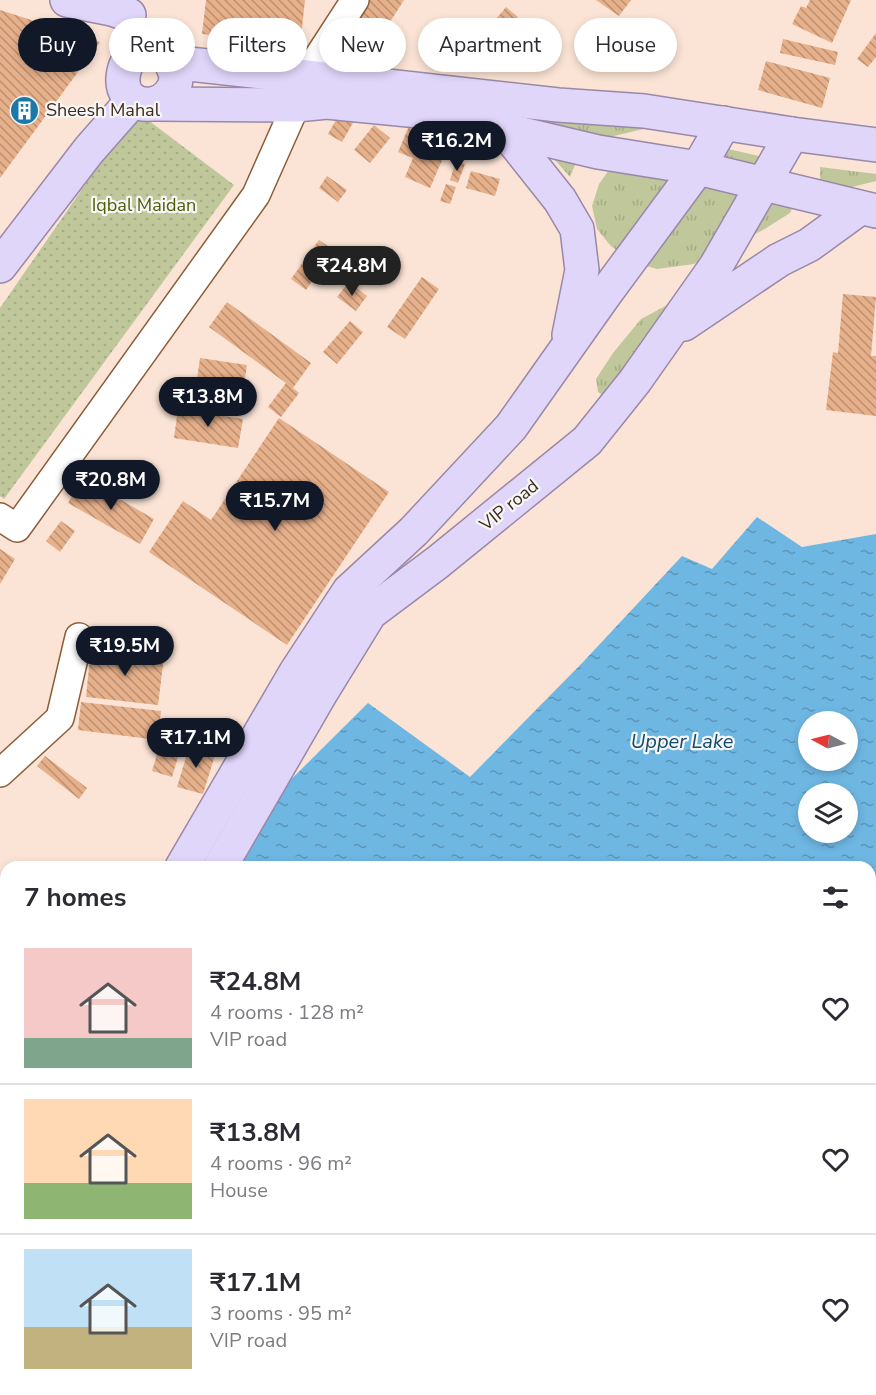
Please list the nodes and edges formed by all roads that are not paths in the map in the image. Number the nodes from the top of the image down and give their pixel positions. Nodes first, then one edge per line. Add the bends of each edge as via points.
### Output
1 (67, 0) edge
2 (355, 0) edge
3 (130, 8) edge
4 (195, 65) edge
5 (123, 72) edge
6 (172, 72) edge
7 (300, 91) junction
8 (144, 102) junction
9 (724, 123) junction
10 (506, 132) junction
11 (792, 134) junction
12 (876, 145) edge
13 (698, 168) junction
14 (765, 184) junction
15 (868, 209) edge
16 (0, 266) edge
17 (669, 334) junction
18 (566, 348) junction
19 (0, 517) edge
20 (80, 638) dead end
21 (0, 772) edge
22 (186, 861) edge
23 (223, 861) edge

1 - 3 main road via 112,9
2 - 7 street
4 - 7 main road
5 - 8 main road via 126,92
6 - 8 main road via 176,76 173,91 165,99
7 - 8 main road
7 - 9 main road via 644,111
7 - 10 main road via 327,102 429,112
7 - 19 street via 256,195 16,528
8 - 16 main road via 89,150
9 - 11 main road
9 - 13 main road
10 - 13 main road
10 - 18 main road via 560,200 577,229 582,270
11 - 12 main road
11 - 14 main road, VIP road
13 - 14 main road
13 - 18 main road
14 - 15 main road
14 - 17 main road, VIP road
15 - 17 main road via 779,260
17 - 23 main road, VIP road via 587,441 370,613
18 - 22 main road via 511,427 414,531 349,591 296,672
20 - 21 street via 60,718

